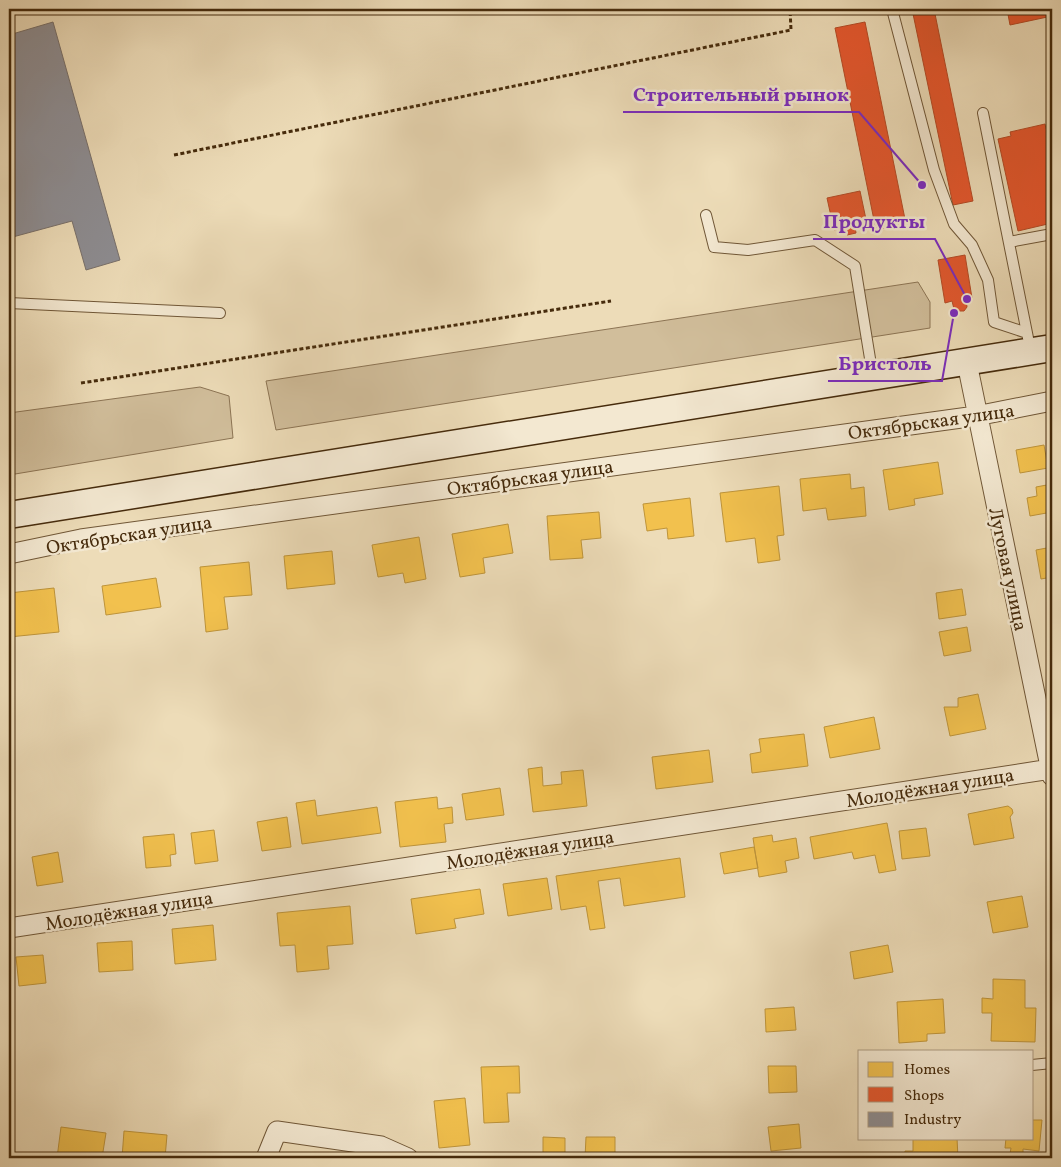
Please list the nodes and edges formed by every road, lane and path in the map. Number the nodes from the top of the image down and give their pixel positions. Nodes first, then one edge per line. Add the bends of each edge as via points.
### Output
1 (790, 9) edge
2 (892, 9) edge
3 (982, 113) dead end
4 (174, 156) dead end
5 (706, 215) dead end
6 (1052, 234) edge
7 (1008, 242) junction
8 (611, 301) dead end
9 (9, 303) edge
10 (220, 313) dead end
11 (1037, 344) edge
12 (967, 363) junction
13 (873, 378) junction
14 (81, 383) dead end
15 (1052, 402) edge
16 (976, 416) junction
17 (9, 515) edge
18 (9, 554) edge
19 (1052, 772) edge
20 (9, 928) edge
21 (1052, 1063) edge
22 (1034, 1066) edge
23 (266, 1158) edge
24 (408, 1158) edge

1 - 4 path via 791,30
2 - 11 lane via 934,170 954,224 972,245 988,280 994,322
3 - 7 lane
5 - 13 lane via 714,247 748,250 815,240 855,266
6 - 7 lane
7 - 11 lane
8 - 14 path
9 - 10 lane
11 - 12 main road
12 - 13 main road
12 - 16 street, Луговая улица
13 - 17 main road
15 - 16 street, Октябрьская улица
16 - 18 street, Октябрьская улица via 81,539
16 - 19 street, Луговая улица
19 - 20 street, Молодёжная улица
21 - 22 lane
23 - 24 street via 277,1132 381,1146

